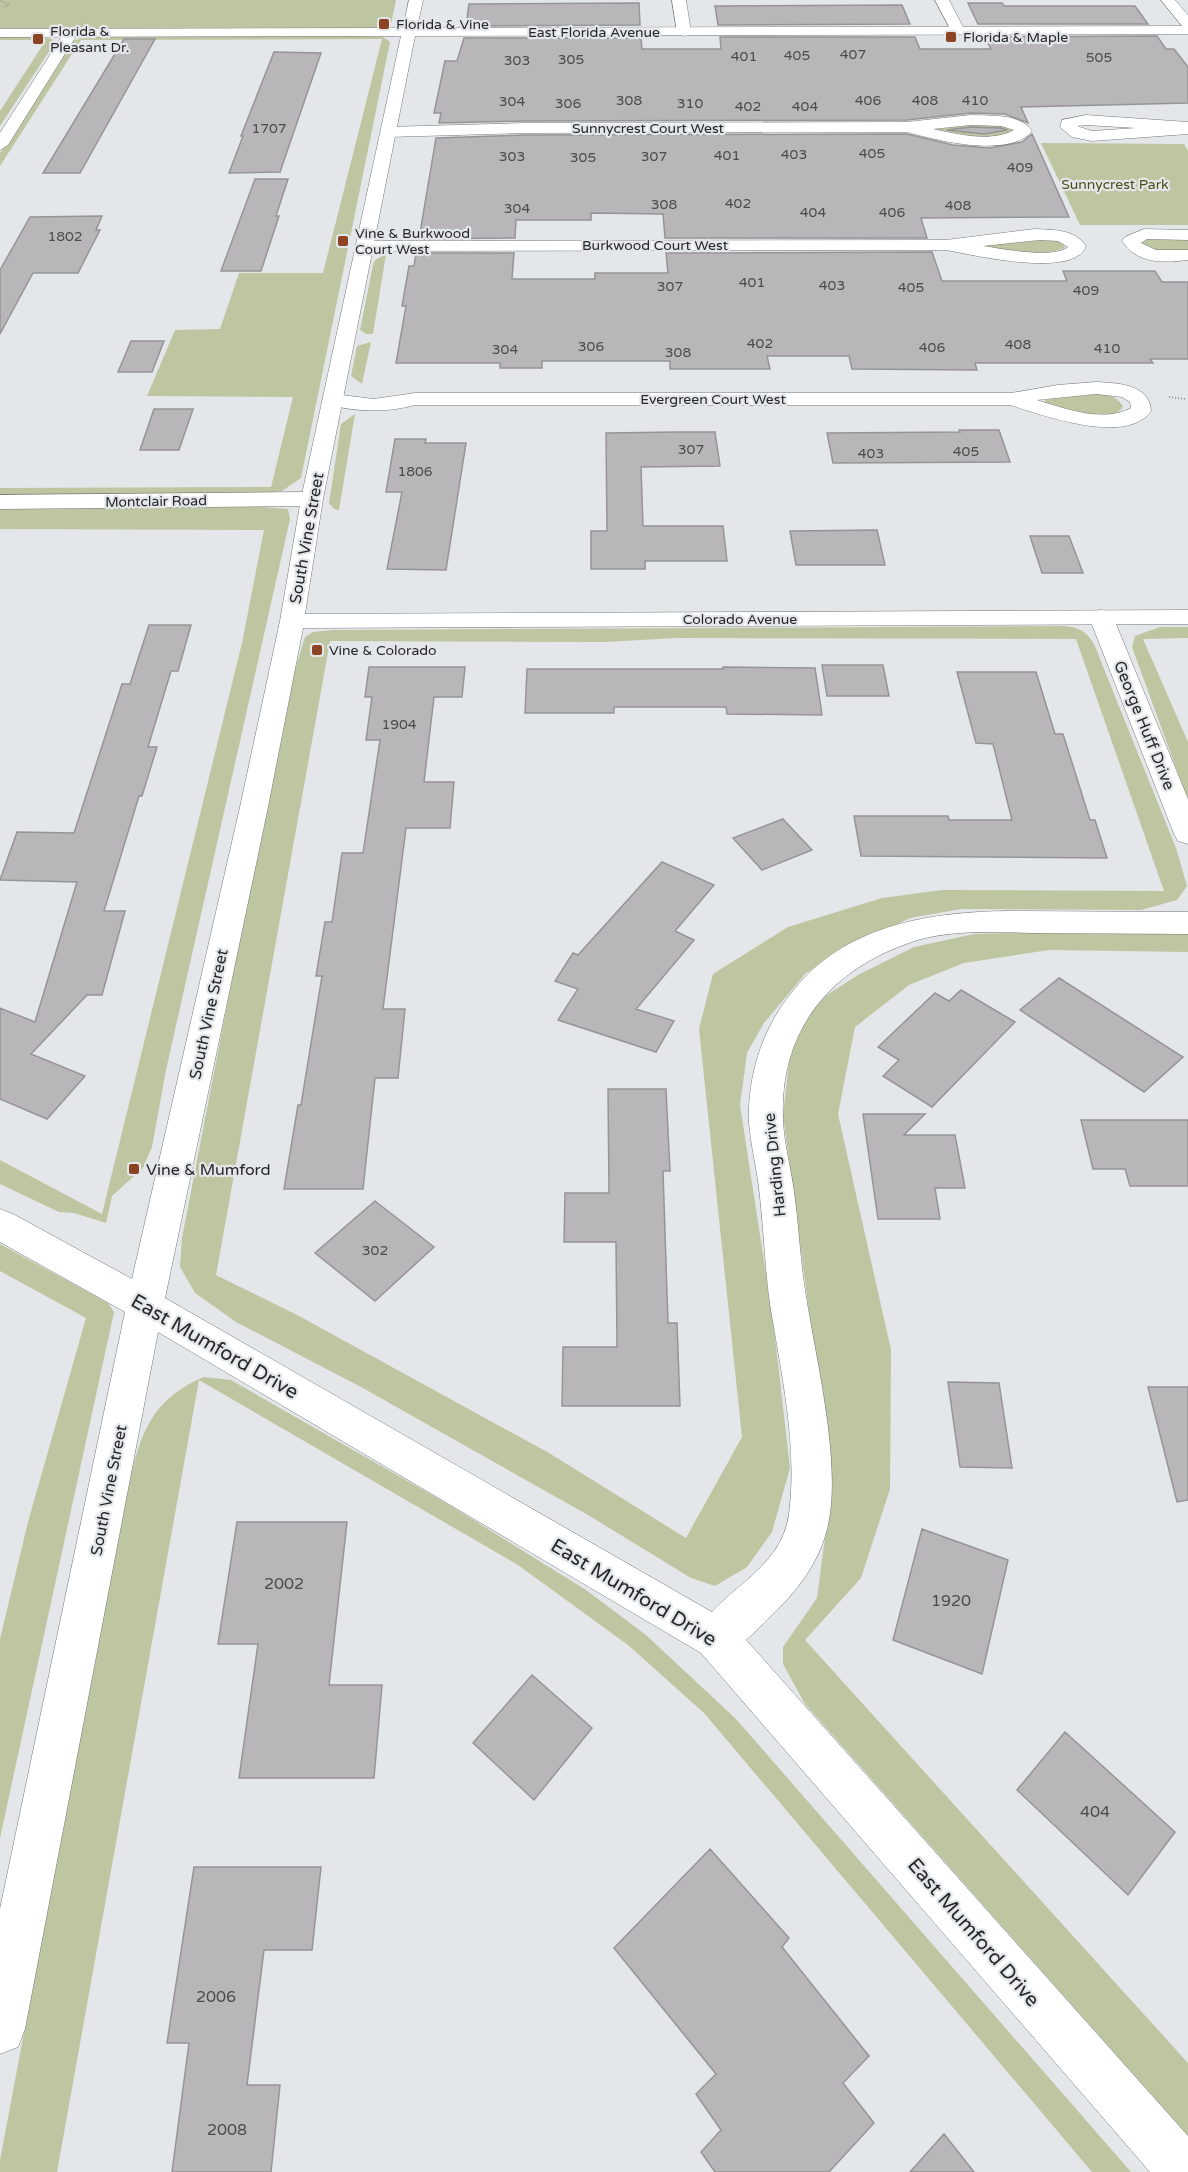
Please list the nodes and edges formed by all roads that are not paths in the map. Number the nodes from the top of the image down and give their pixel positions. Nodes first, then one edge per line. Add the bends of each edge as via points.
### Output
1 (416, 0) edge
2 (679, 0) edge
3 (942, 0) edge
4 (1168, 0) edge
5 (1188, 24) edge
6 (1188, 30) edge
7 (958, 31) junction
8 (684, 32) junction
9 (0, 33) edge
10 (71, 33) junction
11 (409, 33) junction
12 (907, 127) junction
13 (1188, 128) edge
14 (388, 132) junction
15 (0, 145) edge
16 (1188, 235) edge
17 (946, 245) junction
18 (364, 246) junction
19 (1188, 255) edge
20 (1011, 399) junction
21 (333, 400) junction
22 (312, 499) junction
23 (0, 502) edge
24 (1101, 617) junction
25 (1188, 617) edge
26 (292, 621) junction
27 (1188, 834) edge
28 (1188, 923) edge
29 (0, 1224) edge
30 (145, 1305) junction
31 (716, 1638) junction
32 (0, 2029) edge
33 (1185, 2172) edge

1 - 11 street, South Vine Street
2 - 8 street
3 - 7 street
4 - 5 street
6 - 7 street, East Florida Avenue
7 - 8 street, East Florida Avenue
8 - 11 street, East Florida Avenue
9 - 10 street, East Florida Avenue
10 - 11 street, East Florida Avenue
10 - 15 street
11 - 14 street, South Vine Street
12 - 12 street, Sunnycrest Court West via 990,120 1014,124 1024,131 1004,139 979,140
12 - 14 street, Sunnycrest Court West
13 - 13 street via 1086,120 1068,123 1068,128 1078,134 1092,136
14 - 18 street, South Vine Street
16 - 19 street via 1144,234 1131,241 1133,247 1152,255
17 - 17 street, Burkwood Court West via 1034,257 1057,257 1075,252 1077,246 1066,237 1035,234
17 - 18 street, Burkwood Court West
18 - 21 street, South Vine Street
20 - 20 street, Evergreen Court West via 1105,420 1124,420 1141,411 1137,397 1126,391 1106,389
20 - 21 street, Evergreen Court West via 415,399 394,405 361,406
21 - 22 street, South Vine Street
22 - 23 street, Montclair Road
22 - 26 street, South Vine Street
24 - 25 street, Colorado Avenue
24 - 26 street, Colorado Avenue
24 - 27 street, George Huff Drive
26 - 30 street, South Vine Street
28 - 31 street, Harding Drive via 1007,922 943,926 899,935 849,956 817,982 794,1009 779,1035 766,1120 811,1460 808,1524 802,1544 780,1577
29 - 30 street, East Mumford Drive
30 - 31 street, East Mumford Drive
30 - 32 street, South Vine Street
31 - 33 street, East Mumford Drive

